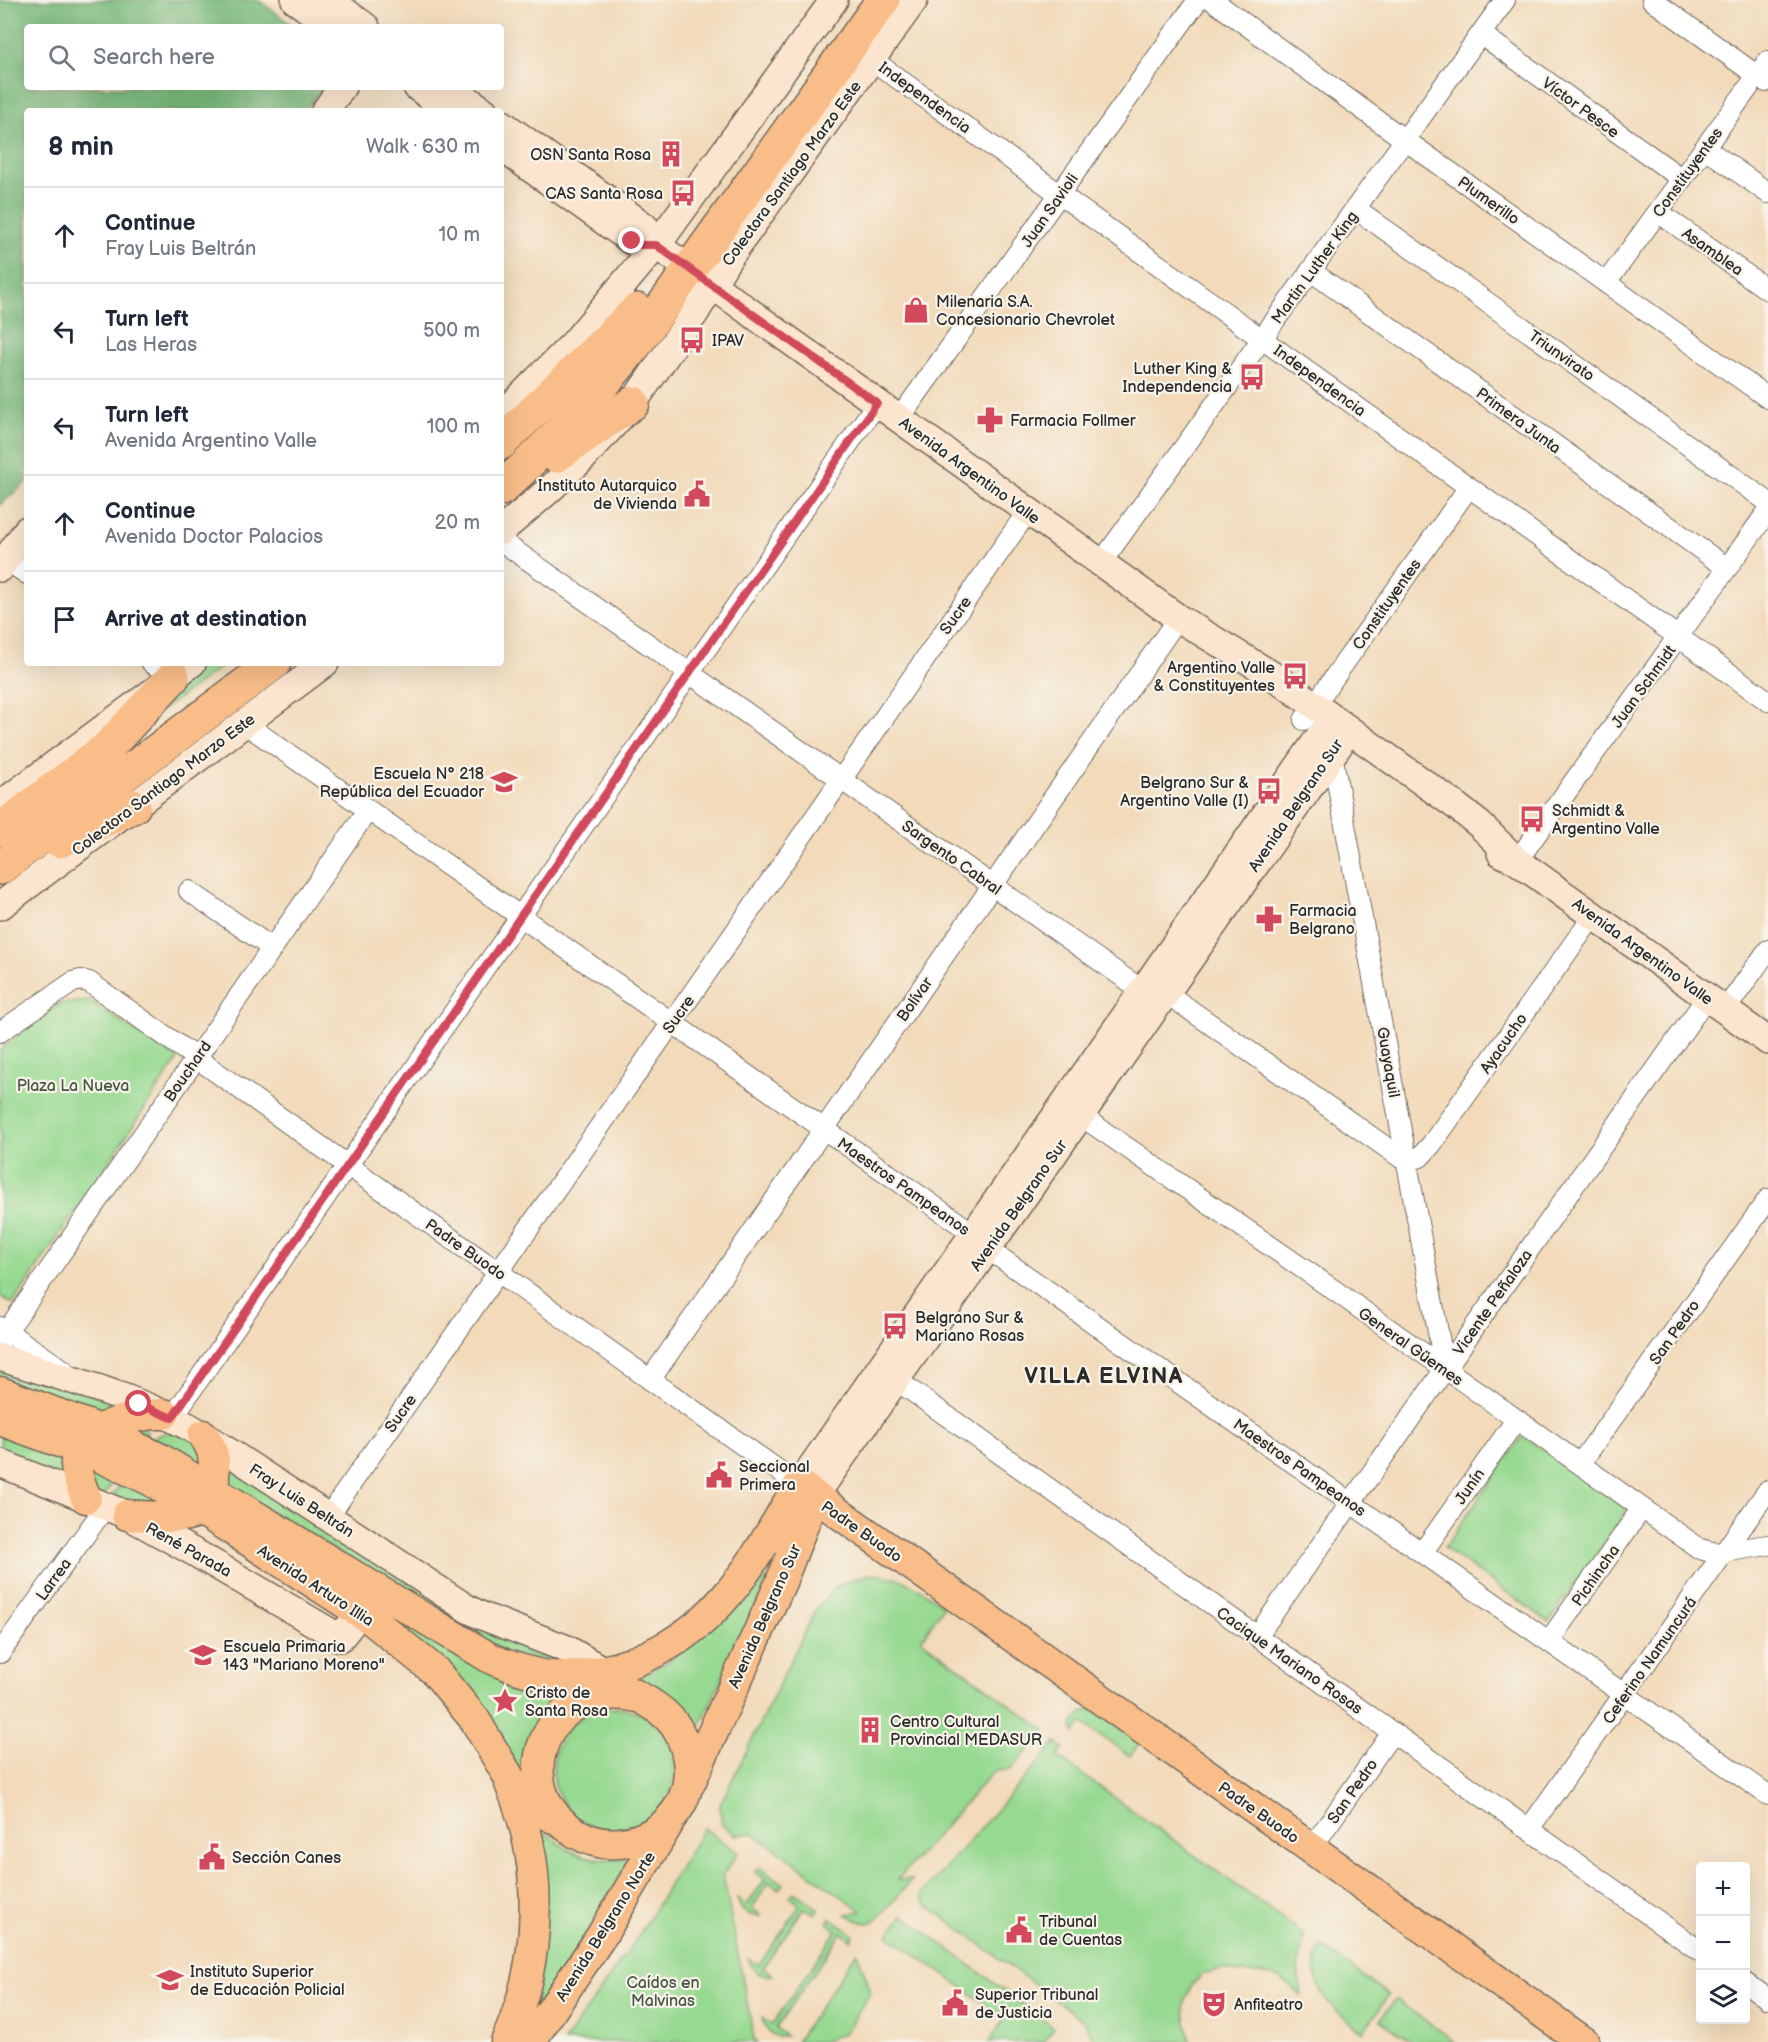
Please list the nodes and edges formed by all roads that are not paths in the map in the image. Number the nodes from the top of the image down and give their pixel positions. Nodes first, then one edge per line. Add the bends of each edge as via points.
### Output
1 (296, 0) edge
2 (329, 0) edge
3 (834, 0) edge
4 (860, 0) edge
5 (883, 0) edge
6 (914, 0) edge
7 (1198, 0) edge
8 (1212, 0) edge
9 (1505, 0) edge
10 (1652, 0) edge
11 (329, 24) edge
12 (362, 24) edge
13 (1480, 34) junction
14 (872, 60) junction
15 (1764, 73) edge
16 (340, 90) edge
17 (421, 90) edge
18 (454, 90) edge
19 (327, 108) edge
20 (446, 108) edge
21 (480, 108) edge
22 (1405, 140) junction
23 (506, 144) edge
24 (1705, 148) junction
25 (1682, 179) junction
26 (1768, 193) edge
27 (1060, 194) junction
28 (1356, 209) junction
29 (1658, 212) junction
30 (683, 265) junction
31 (1311, 271) junction
32 (1606, 283) junction
33 (1768, 290) edge
34 (637, 310) junction
35 (1262, 339) junction
36 (1768, 398) edge
37 (633, 403) junction
38 (877, 403) junction
39 (504, 413) edge
40 (899, 419) junction
41 (504, 440) edge
42 (504, 457) edge
43 (504, 486) edge
44 (1469, 487) junction
45 (504, 502) edge
46 (1768, 502) edge
47 (1028, 511) junction
48 (1768, 512) edge
49 (504, 528) edge
50 (24, 537) edge
51 (504, 543) edge
52 (1101, 563) junction
53 (11, 567) edge
54 (1727, 568) junction
55 (1178, 618) junction
56 (1678, 637) junction
57 (236, 666) edge
58 (270, 666) edge
59 (321, 666) edge
60 (172, 668) edge
61 (689, 673) junction
62 (1768, 701) edge
63 (244, 723) junction
64 (1325, 730) junction
65 (841, 780) junction
66 (0, 805) edge
67 (134, 806) junction
68 (368, 810) junction
69 (0, 830) edge
70 (0, 842) edge
71 (1517, 861) junction
72 (0, 868) edge
73 (0, 884) edge
74 (993, 886) junction
75 (189, 891) dead end
76 (0, 906) edge
77 (1593, 915) junction
78 (520, 916) junction
79 (272, 948) junction
80 (1768, 950) edge
81 (1154, 992) junction
82 (1716, 1004) junction
83 (672, 1023) junction
84 (0, 1032) edge
85 (1768, 1041) edge
86 (196, 1058) junction
87 (1072, 1110) junction
88 (824, 1129) junction
89 (1407, 1162) junction
90 (348, 1165) junction
91 (1768, 1199) edge
92 (981, 1241) junction
93 (498, 1272) junction
94 (2, 1333) edge
95 (0, 1357) edge
96 (1445, 1370) junction
97 (888, 1374) junction
98 (650, 1380) junction
99 (88, 1387) junction
100 (0, 1392) edge
101 (168, 1416) junction
102 (0, 1420) edge
103 (1516, 1420) junction
104 (203, 1435) junction
105 (89, 1439) junction
106 (0, 1463) edge
107 (1580, 1464) junction
108 (1768, 1490) edge
109 (807, 1491) junction
110 (207, 1500) junction
111 (1351, 1503) junction
112 (106, 1506) junction
113 (1642, 1508) junction
114 (328, 1517) junction
115 (1768, 1545) edge
116 (1724, 1552) junction
117 (1422, 1553) junction
118 (361, 1612) junction
119 (1257, 1636) junction
120 (1549, 1641) junction
121 (0, 1653) edge
122 (605, 1677) junction
123 (575, 1690) junction
124 (1624, 1694) junction
125 (637, 1697) junction
126 (1392, 1732) junction
127 (540, 1754) junction
128 (503, 1770) junction
129 (1768, 1795) edge
130 (532, 1802) junction
131 (680, 1804) junction
132 (1529, 1829) junction
133 (571, 1830) junction
134 (528, 1841) junction
135 (1311, 1849) junction
136 (1696, 1947) edge
137 (1750, 1986) edge
138 (1768, 1999) edge
139 (506, 2042) edge
140 (530, 2042) edge
141 (1584, 2042) edge

1 - 11 street
2 - 12 street
3 - 30 street, Colectora Santiago Marzo Este
4 - 30 highway
5 - 30 highway
6 - 14 street, Colectora Santiago Marzo Este
7 - 27 street, Juan Savioli
8 - 22 street, Plumerillo
9 - 13 street, Martin Luther King
10 - 15 street
13 - 22 street, Martin Luther King
13 - 25 street, Víctor Pesce
14 - 27 street, Independencia
14 - 30 street, Colectora Santiago Marzo Este via 727,260
15 - 24 street, Constituyentes
16 - 19 street
17 - 20 street
18 - 21 street
22 - 28 street, Martin Luther King
22 - 32 street, Plumerillo
23 - 30 street via 632,241
24 - 25 street, Constituyentes
24 - 26 street
25 - 29 street, Constituyentes
27 - 35 street, Independencia
27 - 40 street, Juan Savioli
28 - 31 street, Martin Luther King
28 - 46 street, Triunvirato
29 - 32 street, Constituyentes
29 - 33 street, Asamblea
30 - 34 highway
30 - 37 street, Colectora Santiago Marzo Este via 685,328
30 - 38 street, Avenida Argentino Valle
30 - 39 street, Colectora Santiago Marzo Este via 574,343
30 - 43 highway via 635,345 599,389
31 - 35 street, Martin Luther King
31 - 54 street, Primera Junta
32 - 36 street, Plumerillo
34 - 41 highway
34 - 42 highway via 583,375
35 - 44 street, Independencia
35 - 52 street, Martin Luther King
37 - 45 highway via 560,452
37 - 49 street, Colectora Santiago Marzo Este via 585,456
38 - 40 street, Avenida Argentino Valle
38 - 61 street
40 - 47 street, Avenida Argentino Valle
44 - 56 street, Independencia
44 - 64 street, Constituyentes
47 - 52 street, Avenida Argentino Valle
47 - 65 street, Sucre
48 - 54 street, Juan Schmidt
50 - 53 street
51 - 61 street, Sargento Cabral
52 - 55 street, Avenida Argentino Valle
54 - 56 street, Juan Schmidt
55 - 64 street, Avenida Argentino Valle via 1239,674
55 - 74 street, Bolívar
56 - 62 street, Independencia
56 - 71 street, Juan Schmidt
57 - 70 highway
58 - 72 highway
59 - 63 street, Colectora Santiago Marzo Este
60 - 66 street
60 - 69 highway via 109,746
61 - 65 street, Sargento Cabral
61 - 78 street
63 - 67 street, Colectora Santiago Marzo Este
63 - 68 street, Maestros Pampeanos
64 - 71 street, Avenida Argentino Valle via 1453,826
64 - 81 street, Avenida Belgrano Sur
64 - 89 street, Guayaquil
65 - 74 street, Sargento Cabral
65 - 83 street, Sucre
67 - 73 highway via 61,841
67 - 76 street, Colectora Santiago Marzo Este
68 - 78 street, Maestros Pampeanos
68 - 79 street, Bouchard
71 - 77 street, Avenida Argentino Valle
74 - 81 street, Sargento Cabral
74 - 88 street, Bolívar
75 - 79 street
77 - 82 street, Avenida Argentino Valle
77 - 89 street, Ayacucho via 1431,1145 1420,1157
78 - 83 street, Maestros Pampeanos
78 - 90 street
79 - 86 street, Bouchard
80 - 82 street, Vicente Peñaloza
81 - 87 street, Avenida Belgrano Sur
81 - 89 street, Sargento Cabral
82 - 85 street, Avenida Argentino Valle
82 - 96 street, Vicente Peñaloza
83 - 88 street, Maestros Pampeanos
83 - 93 street, Sucre
84 - 86 street, Padre Buodo via 81,980 93,984
86 - 90 street, Padre Buodo
86 - 94 street, Bouchard
87 - 92 street, Avenida Belgrano Sur
87 - 96 street, General Güemes
88 - 92 street, Maestros Pampeanos
88 - 98 street, Bolívar
89 - 96 street, Guayaquil
90 - 93 street, Padre Buodo
90 - 101 street
91 - 107 street, San Pedro
92 - 97 street, Avenida Belgrano Sur
92 - 111 street, Maestros Pampeanos
93 - 98 street, Padre Buodo
93 - 114 street, Sucre
94 - 99 street, Fray Luis Beltrán
95 - 99 street
96 - 103 street, General Güemes
96 - 111 street, Vicente Peñaloza
97 - 109 street, Avenida Belgrano Sur
97 - 119 street, Cacique Mariano Rosas
98 - 109 street, Padre Buodo
99 - 101 street, Fray Luis Beltrán
100 - 105 main road, Avenida Arturo Illia
101 - 104 street, Fray Luis Beltrán
101 - 105 main road via 141,1416
102 - 105 main road, Avenida Arturo Illia
103 - 107 street, General Güemes
103 - 117 street, Junín
104 - 110 main road via 214,1456
104 - 114 street, Fray Luis Beltrán
105 - 110 main road, Avenida Arturo Illia via 153,1455
105 - 112 main road via 76,1467
106 - 112 street, René Parada
107 - 113 street, General Güemes
108 - 116 street, Ceferino Namuncurá
109 - 122 main road, Avenida Belgrano Sur via 718,1605 680,1638
109 - 131 main road, Avenida Belgrano Sur via 781,1582
109 - 135 main road, Padre Buodo
110 - 112 main road via 186,1516
110 - 118 main road, Avenida Arturo Illia
110 - 123 main road, Avenida Arturo Illia via 490,1658 545,1675
111 - 117 street, Maestros Pampeanos
111 - 119 street, Vicente Peñaloza
112 - 118 street, René Parada via 218,1565 340,1638
112 - 121 street, Larrea
113 - 116 street, General Güemes via 1700,1549
113 - 120 street, Pichincha
114 - 122 street, Fray Luis Beltrán via 468,1609 567,1649
115 - 116 street, General Güemes
116 - 124 street, Ceferino Namuncurá
117 - 120 street, Maestros Pampeanos
118 - 128 main road, Avenida Arturo Illia via 441,1677 475,1720
119 - 126 street, Cacique Mariano Rosas
120 - 124 street, Maestros Pampeanos
122 - 123 main road, Avenida Arturo Illia
122 - 125 main road, Avenida Arturo Illia
123 - 125 main road, Avenida Arturo Illia via 593,1697
123 - 127 main road, Avenida Arturo Illia
124 - 129 street, Maestros Pampeanos
124 - 132 street, Ceferino Namuncurá
125 - 131 main road, Avenida Arturo Illia via 660,1709 683,1739 689,1763 687,1787
126 - 132 street, Cacique Mariano Rosas
126 - 135 street, San Pedro
127 - 130 main road
127 - 133 main road, Avenida Arturo Illia via 543,1791 553,1813
128 - 130 main road, Avenida Arturo Illia
128 - 134 main road
130 - 133 main road, Avenida Arturo Illia
130 - 134 main road
131 - 133 main road, Avenida Arturo Illia via 656,1831 628,1842 593,1840
131 - 140 main road, Avenida Belgrano Norte via 611,1921
132 - 136 street, Cacique Mariano Rosas
134 - 139 main road via 535,1883 533,1933 522,1994
135 - 141 main road, Padre Buodo
137 - 138 street

